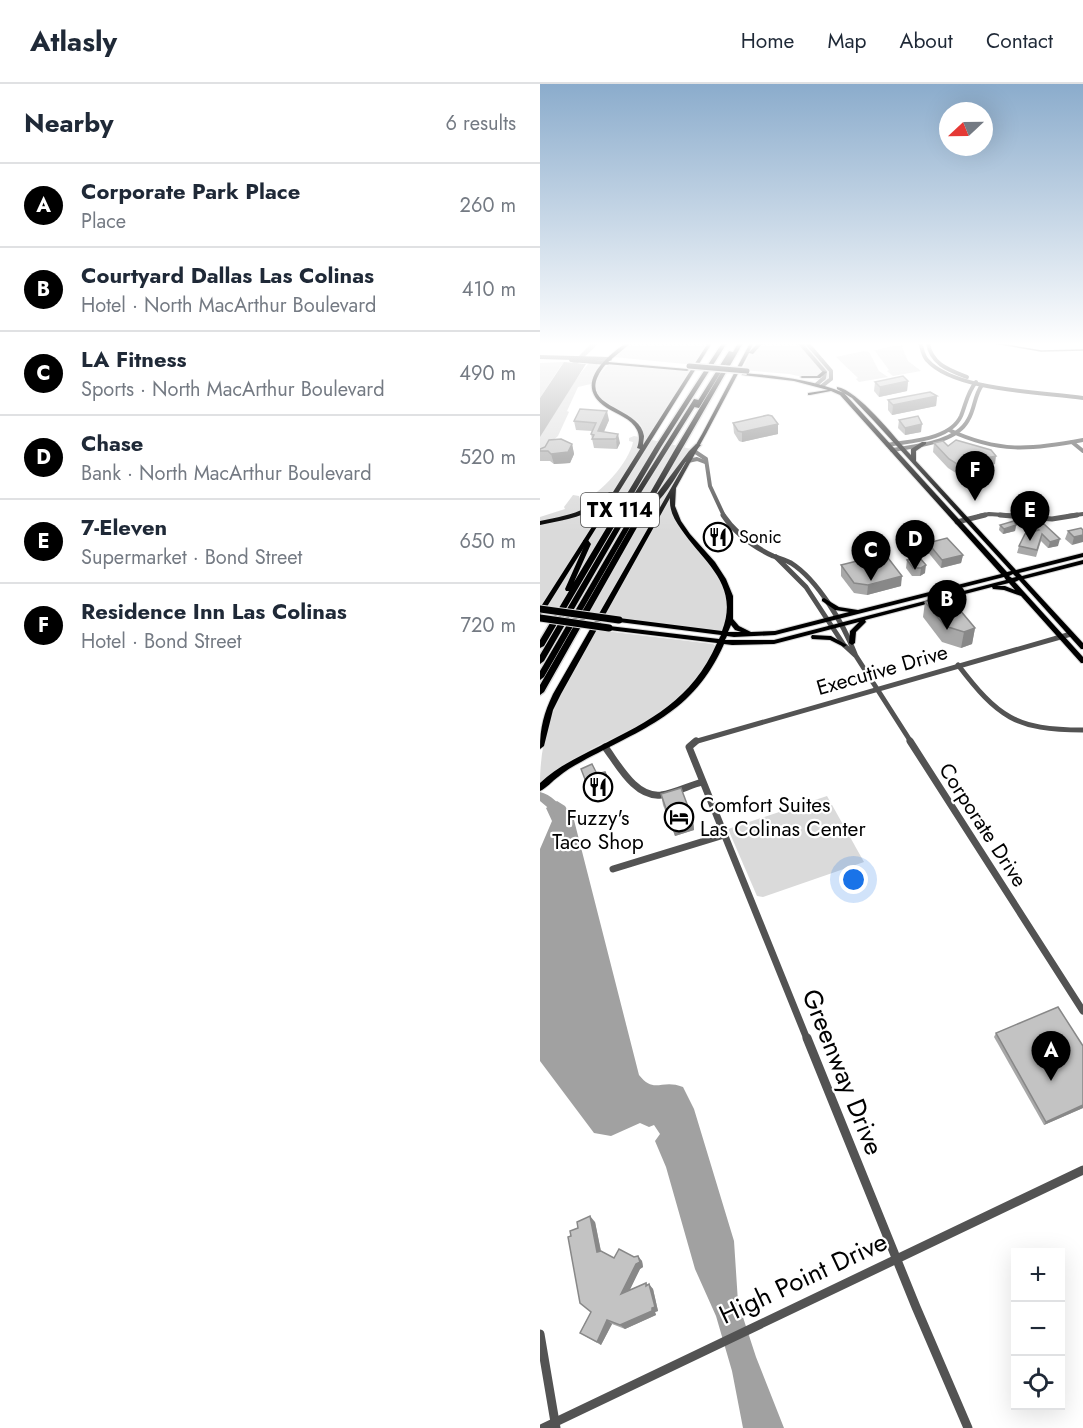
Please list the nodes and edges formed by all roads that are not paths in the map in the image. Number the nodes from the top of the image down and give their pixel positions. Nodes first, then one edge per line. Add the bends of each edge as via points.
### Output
1 (608, 406) edge
2 (670, 406) edge
3 (683, 406) edge
4 (692, 406) edge
5 (699, 406) edge
6 (704, 406) edge
7 (719, 406) edge
8 (853, 406) edge
9 (862, 406) edge
10 (963, 406) edge
11 (972, 406) edge
12 (949, 430) junction
13 (955, 433) junction
14 (1083, 440) edge
15 (1072, 442) junction
16 (924, 443) junction
17 (899, 446) junction
18 (657, 447) junction
19 (696, 448) junction
20 (890, 448) junction
21 (1083, 451) edge
22 (637, 458) junction
23 (688, 461) junction
24 (705, 462) junction
25 (915, 462) junction
26 (633, 466) junction
27 (677, 480) junction
28 (639, 491) junction
29 (644, 510) junction
30 (1082, 515) edge
31 (967, 519) junction
32 (957, 522) junction
33 (540, 523) edge
34 (972, 538) junction
35 (586, 540) junction
36 (1000, 555) junction
37 (1083, 555) edge
38 (776, 557) junction
39 (1083, 562) edge
40 (1038, 566) junction
41 (1016, 572) junction
42 (1044, 572) junction
43 (805, 575) junction
44 (1006, 575) junction
45 (798, 577) junction
46 (1021, 578) junction
47 (1011, 581) junction
48 (978, 582) junction
49 (984, 588) junction
50 (1023, 596) junction
51 (1039, 598) junction
52 (824, 600) junction
53 (540, 611) edge
54 (869, 611) junction
55 (540, 618) edge
56 (866, 619) junction
57 (730, 620) junction
58 (835, 624) junction
59 (1071, 634) junction
60 (752, 635) junction
61 (1061, 636) junction
62 (540, 638) edge
63 (723, 638) junction
64 (795, 638) junction
65 (852, 643) junction
66 (844, 645) junction
67 (540, 646) edge
68 (1083, 647) edge
69 (856, 656) junction
70 (1083, 660) edge
71 (540, 661) edge
72 (958, 666) junction
73 (540, 677) edge
74 (877, 689) junction
75 (540, 692) edge
76 (1083, 730) edge
77 (703, 739) joint
78 (540, 746) edge
79 (605, 747) junction
80 (702, 782) junction
81 (540, 788) edge
82 (724, 835) junction
83 (613, 869) dead end
84 (1083, 1011) edge
85 (1083, 1170) edge
86 (896, 1258) junction
87 (540, 1334) edge
88 (555, 1425) edge
89 (543, 1428) edge
90 (968, 1428) edge

1 - 22 main road via 640,428 642,440
2 - 22 main road
3 - 18 highway, TX 114
4 - 28 highway
5 - 73 highway
6 - 29 highway, TX 114
7 - 19 main road
8 - 20 main road
9 - 17 main road
10 - 12 street via 961,416
11 - 13 street via 969,419
12 - 13 street
12 - 17 street
13 - 15 street via 987,446 1009,449 1035,450
13 - 16 street
14 - 15 street
15 - 21 street
16 - 17 street
16 - 25 main road via 913,450
17 - 20 street
17 - 25 main road
18 - 28 highway
18 - 67 highway, TX 114
19 - 23 main road
19 - 24 street via 705,456
19 - 29 highway via 685,456 658,497
20 - 32 main road
22 - 26 main road
23 - 24 street
23 - 27 main road
24 - 38 street, Corporate Drive via 721,515 751,543
25 - 31 main road
26 - 33 main road via 599,504 576,515
26 - 35 main road
27 - 57 main road via 672,495 674,514 727,582 732,604
27 - 78 main road via 557,694
28 - 71 highway
29 - 75 highway, TX 114
30 - 31 street via 1047,519 989,514
31 - 32 street
31 - 36 main road
32 - 34 main road
34 - 44 main road
34 - 48 main road via 993,567 993,572
35 - 53 main road
35 - 62 highway via 588,544 569,586
36 - 40 main road via 1015,564
36 - 41 main road
37 - 40 main road
38 - 43 street, Corporate Drive
38 - 45 street, Corporate Drive
39 - 42 main road
40 - 41 main road
41 - 44 main road
41 - 46 main road
42 - 46 main road
42 - 51 main road via 1034,583
43 - 45 street
43 - 52 street, Corporate Drive
44 - 47 main road
44 - 48 main road
45 - 58 street, Corporate Drive
46 - 47 main road
46 - 51 main road
47 - 49 main road
47 - 50 main road
48 - 54 main road
49 - 50 main road via 1005,588
49 - 56 main road
50 - 61 main road
51 - 59 main road
52 - 54 main road via 843,611
52 - 58 street, Corporate Drive
53 - 63 main road, bridge
54 - 58 main road
55 - 63 main road, bridge
56 - 58 main road
56 - 65 main road via 853,631
57 - 60 main road
57 - 63 main road
58 - 60 main road
58 - 64 main road
58 - 65 street, Corporate Drive
58 - 66 street, Corporate Drive
59 - 61 street, Executive Drive
59 - 68 main road
60 - 63 main road
61 - 70 main road
61 - 72 street, Executive Drive
63 - 64 main road via 759,643
63 - 79 main road via 707,671 680,703
64 - 66 main road via 826,636
65 - 69 street, Corporate Drive
66 - 69 street, Corporate Drive
69 - 74 street, Corporate Drive
72 - 74 street, Executive Drive
72 - 76 street via 988,704 1004,714 1043,728
74 - 77 street, Executive Drive
74 - 84 street, Corporate Drive
77 - 80 street, Greenway Drive via 689,747
79 - 80 street via 647,794 658,795
79 - 81 main road via 574,762
80 - 82 street, Greenway Drive
82 - 83 street
82 - 86 street, Greenway Drive
85 - 86 street, High Point Drive
86 - 88 street, High Point Drive
86 - 90 street, Greenway Drive
87 - 88 street
88 - 89 street, High Point Drive

